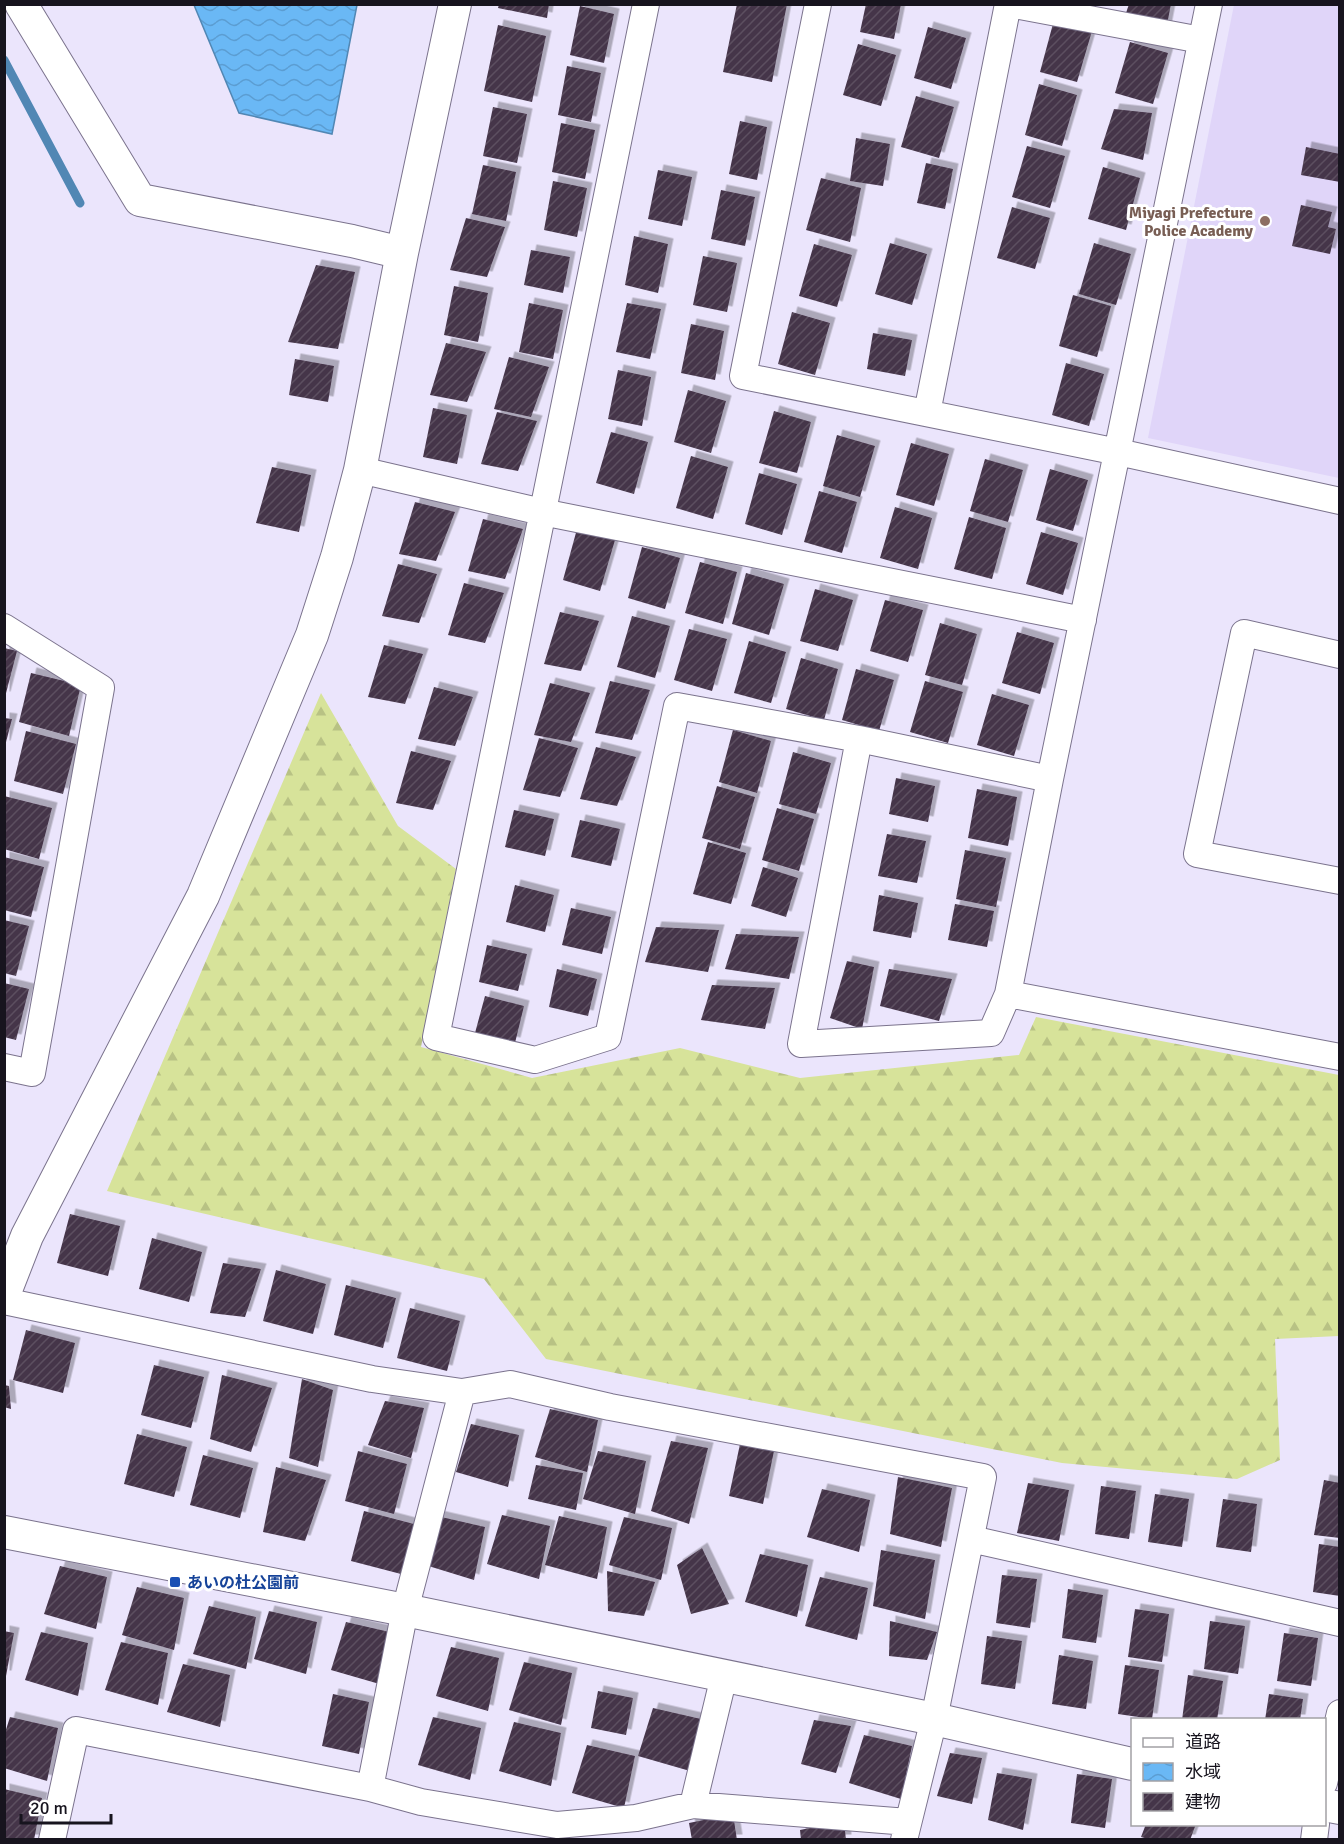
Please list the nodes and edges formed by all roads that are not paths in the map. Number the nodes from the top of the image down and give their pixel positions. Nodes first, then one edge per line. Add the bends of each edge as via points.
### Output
1 (21, 4) edge
2 (455, 4) edge
3 (646, 4) edge
4 (818, 4) edge
5 (1008, 4) edge
6 (1209, 4) edge
7 (1201, 40) junction
8 (402, 253) junction
9 (927, 413) junction
10 (1119, 452) junction
11 (360, 470) junction
12 (1340, 501) edge
13 (542, 512) junction
14 (1083, 620) junction
15 (4, 627) edge
16 (1340, 655) edge
17 (860, 739) junction
18 (1050, 779) junction
19 (1340, 881) edge
20 (1008, 994) junction
21 (1340, 1057) edge
22 (4, 1067) edge
23 (4, 1295) edge
24 (4, 1301) edge
25 (462, 1392) junction
26 (4, 1532) edge
27 (970, 1539) junction
28 (405, 1610) junction
29 (1340, 1623) edge
30 (724, 1676) junction
31 (1340, 1713) edge
32 (934, 1719) junction
33 (1131, 1764) edge
34 (1326, 1774) edge
35 (370, 1788) junction
36 (693, 1805) junction
37 (906, 1831) edge
38 (52, 1839) edge

1 - 8 street via 140,200
2 - 8 street
3 - 13 street
4 - 9 street via 743,376
5 - 7 street
5 - 9 street
6 - 7 street
7 - 10 street
8 - 11 street
9 - 10 street
10 - 12 street
10 - 14 street
11 - 13 street
11 - 23 street via 312,635 202,896 27,1236
13 - 14 street
13 - 17 street via 436,1037 536,1060 608,1036 677,706
14 - 18 street
15 - 22 street via 100,688 32,1073
16 - 19 street via 1244,633 1197,854
17 - 18 street
17 - 20 street via 801,1044 991,1033
18 - 20 street
20 - 21 street
24 - 25 street via 372,1379
25 - 27 street via 510,1384 610,1407 983,1477
25 - 28 street
26 - 28 street
27 - 29 street
27 - 32 street
28 - 30 street
28 - 35 street
30 - 32 street
30 - 36 street
31 - 34 street
32 - 33 street
32 - 37 street
35 - 36 street via 420,1802 557,1825 636,1818
35 - 38 street via 76,1730
36 - 37 street

